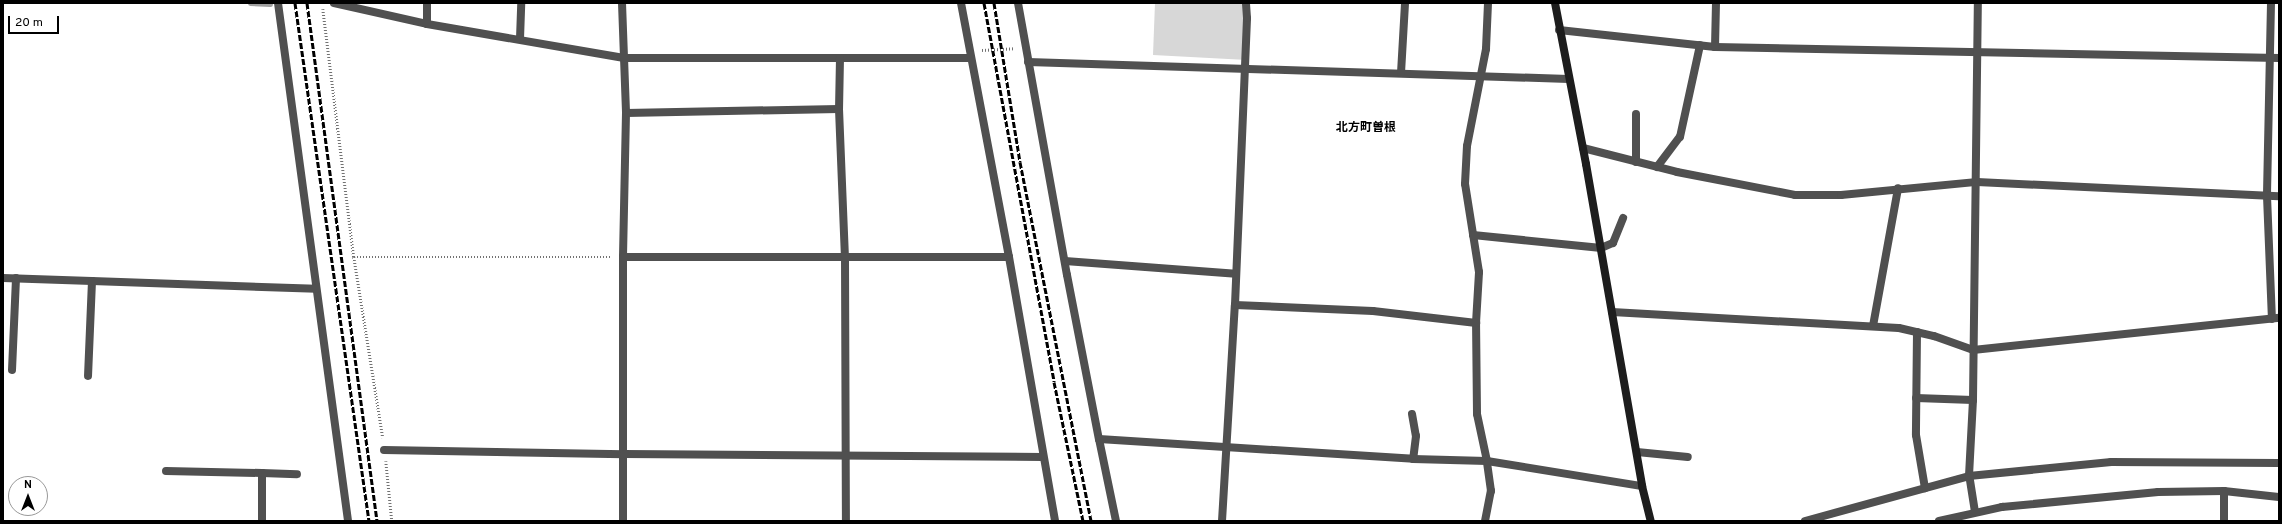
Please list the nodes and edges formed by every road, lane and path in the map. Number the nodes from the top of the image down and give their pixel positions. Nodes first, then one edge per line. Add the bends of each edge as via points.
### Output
1 (278, 3) edge
2 (322, 3) edge
3 (334, 3) edge
4 (427, 3) edge
5 (521, 3) edge
6 (622, 3) edge
7 (961, 3) edge
8 (1018, 3) edge
9 (1246, 3) edge
10 (1405, 3) edge
11 (1488, 3) edge
12 (1555, 3) edge
13 (1716, 3) edge
14 (1978, 3) edge
15 (2271, 3) edge
16 (427, 24) junction
17 (1559, 30) junction
18 (520, 40) junction
19 (1700, 46) junction
20 (1025, 48) junction
21 (1715, 48) junction
22 (1979, 53) junction
23 (969, 54) junction
24 (624, 58) junction
25 (840, 58) junction
26 (2275, 58) edge
27 (1028, 62) junction
28 (1245, 69) junction
29 (1401, 73) junction
30 (1482, 78) junction
31 (1569, 79) junction
32 (839, 108) junction
33 (626, 112) junction
34 (1636, 114) dead end
35 (1583, 148) junction
36 (1636, 162) junction
37 (1657, 167) junction
38 (1977, 182) junction
39 (1898, 188) junction
40 (2267, 196) junction
41 (2279, 196) edge
42 (1623, 218) dead end
43 (1474, 235) junction
44 (1601, 248) junction
45 (354, 257) junction
46 (1009, 257) junction
47 (623, 258) junction
48 (845, 258) junction
49 (1065, 261) junction
50 (1236, 274) junction
51 (3, 278) edge
52 (16, 278) junction
53 (92, 281) junction
54 (316, 289) junction
55 (1235, 305) junction
56 (1612, 312) junction
57 (2275, 319) edge
58 (1476, 323) junction
59 (1873, 326) junction
60 (1917, 332) junction
61 (1973, 350) junction
62 (12, 370) dead end
63 (88, 376) dead end
64 (1916, 398) junction
65 (1973, 400) junction
66 (1412, 414) dead end
67 (1100, 439) junction
68 (1227, 448) junction
69 (384, 450) junction
70 (1637, 452) junction
71 (624, 454) junction
72 (845, 455) junction
73 (1043, 457) junction
74 (1688, 457) dead end
75 (1413, 459) junction
76 (1487, 461) junction
77 (2279, 463) edge
78 (166, 471) dead end
79 (262, 474) junction
80 (297, 474) dead end
81 (1969, 476) junction
82 (1642, 486) junction
83 (1925, 488) junction
84 (2224, 491) junction
85 (2279, 497) edge
86 (1975, 512) junction
87 (262, 521) edge
88 (348, 521) edge
89 (392, 521) edge
90 (623, 521) edge
91 (846, 521) edge
92 (1055, 521) edge
93 (1116, 521) edge
94 (1222, 521) edge
95 (1485, 521) edge
96 (1651, 521) edge
97 (1805, 521) edge
98 (1939, 521) edge
99 (2224, 521) edge

1 - 54 street
2 - 45 path
3 - 16 street
4 - 16 street
5 - 18 street
6 - 24 street
7 - 23 street
8 - 20 street
9 - 28 street
10 - 29 street
11 - 30 street
12 - 17 street
13 - 21 street
14 - 22 street
15 - 26 street
16 - 18 street
17 - 19 street
17 - 31 street
18 - 24 street
19 - 21 street
19 - 37 street via 1680,137
20 - 23 path
20 - 27 street
21 - 22 street
22 - 26 street
22 - 38 street
23 - 25 street
23 - 46 street
24 - 25 street
24 - 33 street
25 - 32 street
26 - 40 street
27 - 28 street
27 - 49 street
28 - 29 street
28 - 50 street
29 - 30 street
30 - 31 street
30 - 43 street via 1467,146 1465,184
31 - 35 street
32 - 33 street
32 - 48 street
33 - 47 street
34 - 36 street
35 - 36 street
35 - 44 street
36 - 37 street
37 - 39 street via 1740,186 1795,195 1841,195
38 - 39 street
38 - 40 street
38 - 61 street
39 - 59 street
40 - 41 street
40 - 57 street
42 - 44 street via 1613,243
43 - 44 street
43 - 58 street via 1479,272
44 - 56 street
45 - 47 path
45 - 69 path
46 - 48 street
46 - 73 street
47 - 48 street
47 - 71 street
48 - 72 street
49 - 50 street
49 - 67 street
50 - 55 street
51 - 52 street
52 - 53 street
52 - 62 street
53 - 54 street
53 - 63 street
54 - 88 street
55 - 58 street via 1373,311
55 - 68 street
56 - 59 street
56 - 70 street
57 - 61 street
58 - 76 street via 1478,414
59 - 60 street
60 - 61 street
60 - 64 street
61 - 65 street
64 - 65 street
64 - 83 street via 1916,435
65 - 81 street
66 - 75 street via 1416,436
67 - 68 street
67 - 93 street
68 - 75 street
68 - 94 street
69 - 71 street
69 - 89 path
70 - 74 street
70 - 82 street
71 - 72 street
71 - 90 street
72 - 73 street
72 - 91 street
73 - 92 street
75 - 76 street
76 - 82 street
76 - 95 street via 1491,491
77 - 81 street via 2111,462
78 - 79 street
79 - 80 street
79 - 87 street
81 - 83 street
81 - 86 street
82 - 96 street
83 - 97 street
84 - 85 street
84 - 86 street via 2158,492 2079,498
84 - 99 street
86 - 98 street

